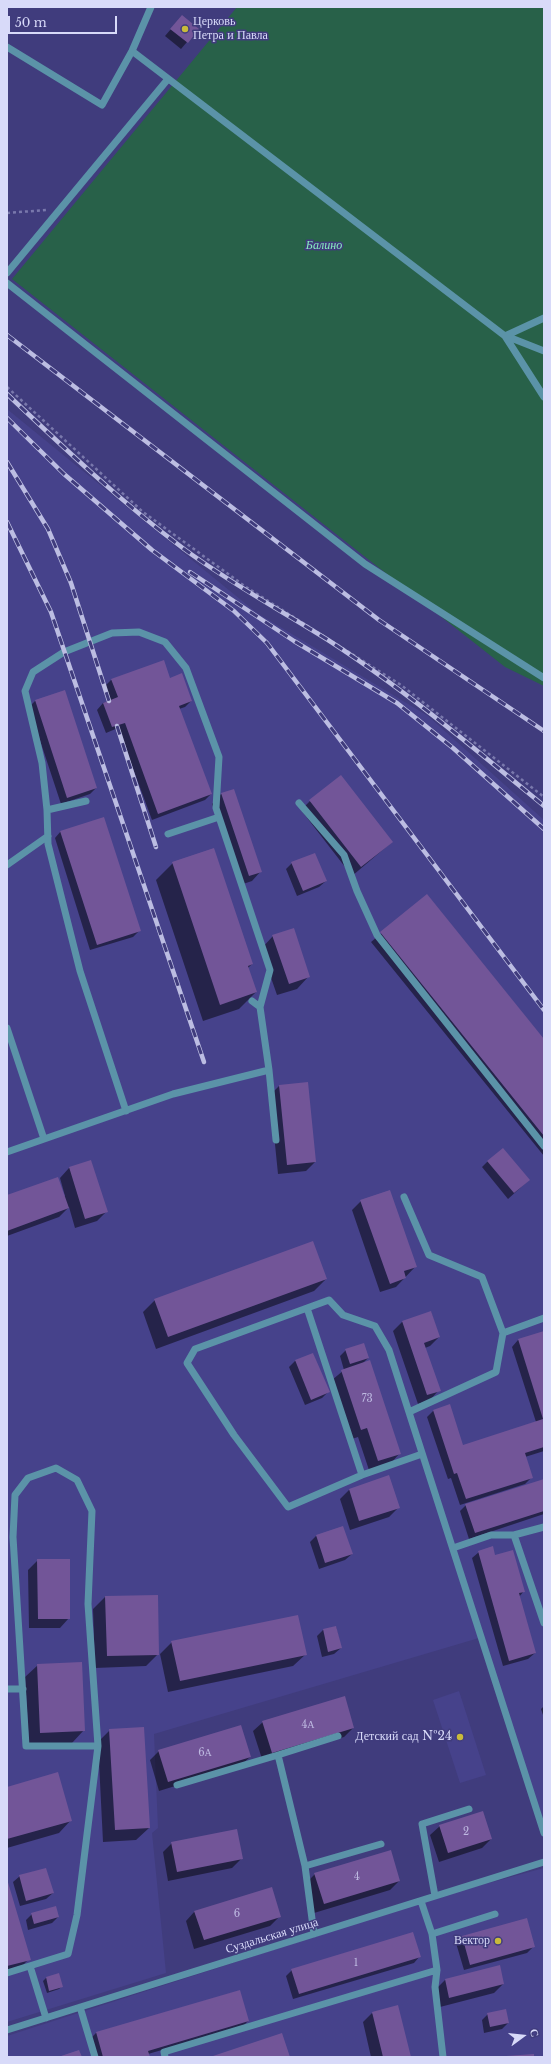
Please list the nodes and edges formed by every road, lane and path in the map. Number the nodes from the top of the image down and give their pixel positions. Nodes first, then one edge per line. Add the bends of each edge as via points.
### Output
1 (151, 7) edge
2 (7, 47) edge
3 (132, 51) junction
4 (168, 79) junction
5 (61, 209) junction
6 (7, 213) edge
7 (7, 273) edge
8 (7, 283) edge
9 (544, 318) edge
10 (505, 336) junction
11 (544, 351) edge
12 (7, 388) edge
13 (544, 397) edge
14 (544, 678) edge
15 (544, 797) edge
16 (86, 801) dead end
17 (299, 803) dead end
18 (47, 810) junction
19 (219, 817) junction
20 (168, 834) dead end
21 (48, 836) junction
22 (7, 865) edge
23 (252, 1001) dead end
24 (260, 1007) junction
25 (7, 1028) edge
26 (269, 1070) junction
27 (126, 1111) junction
28 (44, 1139) junction
29 (276, 1140) dead end
30 (544, 1146) edge
31 (7, 1152) edge
32 (404, 1197) dead end
33 (307, 1308) junction
34 (544, 1318) edge
35 (502, 1333) junction
36 (409, 1412) junction
37 (422, 1454) junction
38 (362, 1475) junction
39 (544, 1527) edge
40 (514, 1535) junction
41 (10, 1537) edge
42 (453, 1548) junction
43 (544, 1623) edge
44 (7, 1689) edge
45 (23, 1689) junction
46 (338, 1736) dead end
47 (98, 1746) junction
48 (278, 1756) junction
49 (177, 1785) dead end
50 (469, 1809) dead end
51 (544, 1833) edge
52 (381, 1844) dead end
53 (544, 1862) edge
54 (305, 1866) junction
55 (435, 1896) junction
56 (421, 1901) junction
57 (495, 1914) dead end
58 (314, 1934) junction
59 (432, 1934) junction
60 (30, 1966) junction
61 (437, 1970) junction
62 (7, 1973) edge
63 (80, 2007) junction
64 (46, 2018) junction
65 (7, 2030) edge
66 (95, 2057) edge
67 (165, 2057) edge
68 (444, 2057) edge

1 - 3 street
2 - 3 street via 102,105
3 - 4 street
4 - 5 street
4 - 10 street
5 - 6 path
5 - 7 street
8 - 14 street via 365,564
9 - 10 street
10 - 11 street
10 - 13 street
12 - 15 path via 144,512 246,587 401,685
16 - 18 street
17 - 30 street via 344,855 377,935
18 - 19 street via 42,763 25,691 33,672 64,652 112,633 139,632 165,642 186,668 219,757 216,808
18 - 21 street
19 - 20 street
19 - 24 street via 270,970
21 - 22 street
21 - 27 street via 80,971
23 - 24 street
24 - 26 street
25 - 28 street
26 - 27 street via 173,1094
26 - 29 street
27 - 28 street
28 - 31 street
32 - 35 street via 429,1255 482,1277
33 - 36 street via 330,1300 343,1315 375,1326 389,1350
33 - 38 street
33 - 38 street via 195,1349 187,1363 234,1435 288,1507
34 - 35 street
35 - 36 street via 496,1372
36 - 37 street
37 - 38 street
37 - 42 street
39 - 40 street
40 - 42 street via 491,1535
40 - 43 street
41 - 45 street
41 - 47 street via 14,1494 28,1478 56,1468 77,1480 92,1511 88,1604
42 - 51 street
44 - 45 street
45 - 47 street via 26,1746
46 - 48 street
47 - 60 street via 77,1915 68,1954
48 - 49 street
48 - 54 street
50 - 55 street via 422,1824
52 - 54 street
53 - 55 street, Суздальская улица
54 - 58 street
55 - 56 street, Суздальская улица
56 - 58 street, Суздальская улица
56 - 59 street
57 - 59 street
58 - 63 street, Суздальская улица
59 - 61 street
60 - 62 street
60 - 64 street
61 - 67 street via 164,2052
61 - 68 street via 435,1987
63 - 64 street, Суздальская улица
63 - 66 street
64 - 65 street, Суздальская улица

